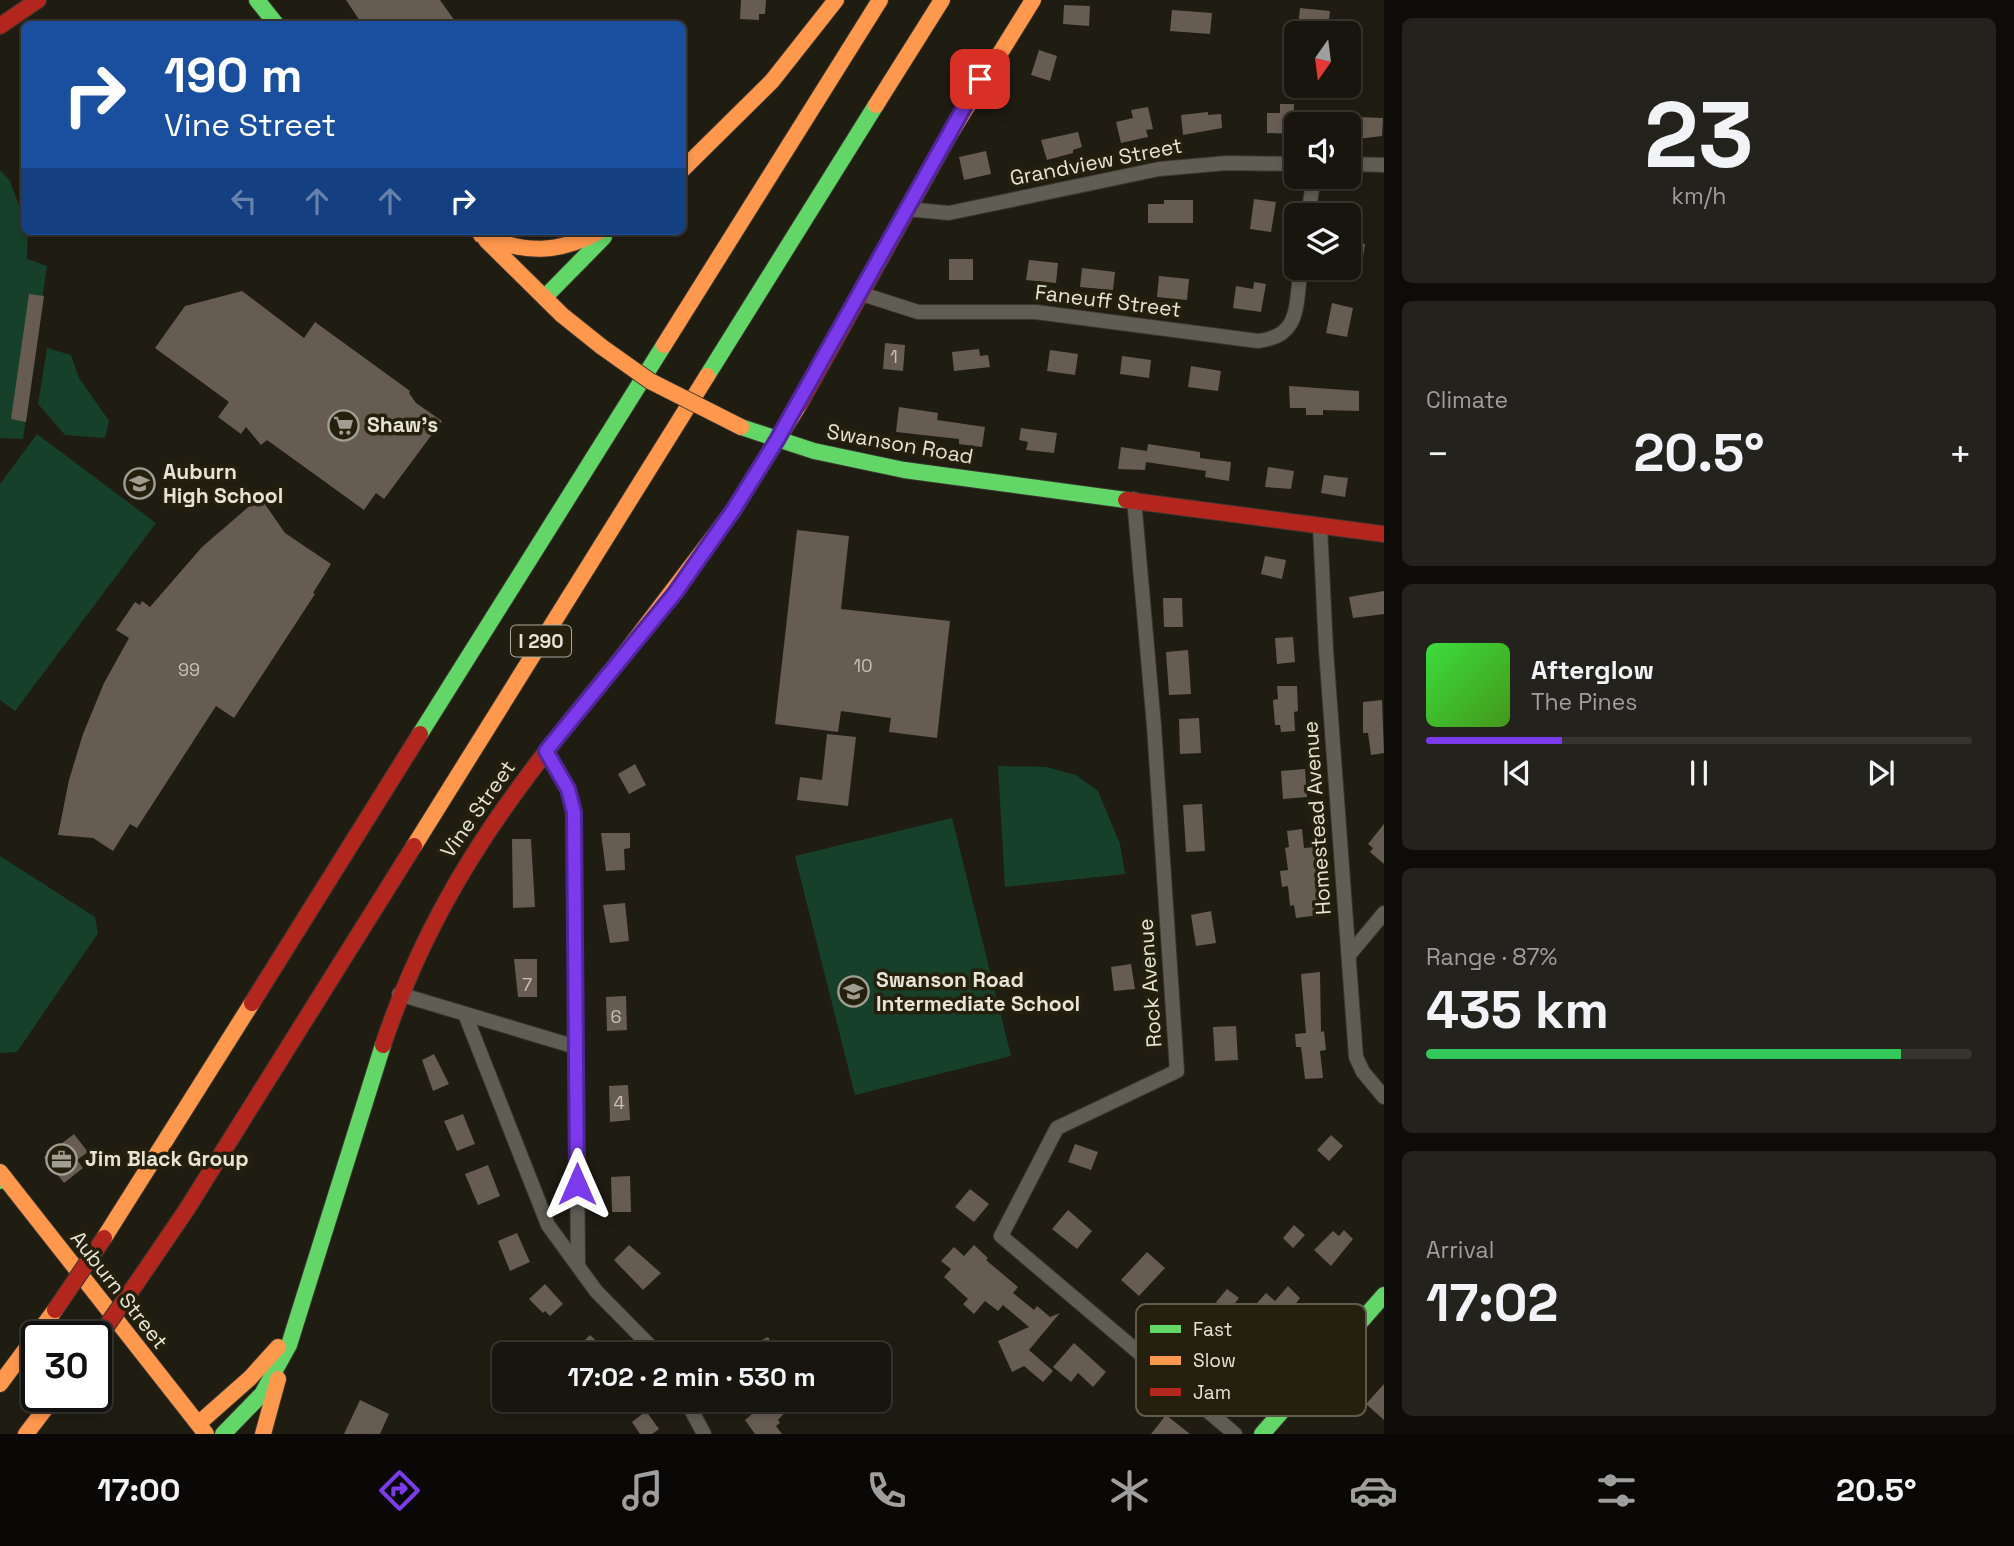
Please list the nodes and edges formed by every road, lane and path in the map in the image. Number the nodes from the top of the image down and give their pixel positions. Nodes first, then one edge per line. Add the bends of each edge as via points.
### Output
1 (38, 0) edge
2 (257, 0) edge
3 (836, 0) edge
4 (880, 0) edge
5 (942, 0) edge
6 (1033, 0) edge
7 (274, 21) edge
8 (0, 26) edge
9 (1284, 164) edge
10 (1361, 164) edge
11 (1384, 165) edge
12 (686, 166) edge
13 (906, 209) junction
14 (481, 235) edge
15 (484, 235) edge
16 (594, 235) edge
17 (606, 235) edge
18 (1298, 280) edge
19 (859, 293) junction
20 (544, 298) junction
21 (777, 440) junction
22 (1134, 499) junction
23 (1321, 526) junction
24 (1384, 534) edge
25 (546, 751) junction
26 (1384, 913) edge
27 (1349, 955) junction
28 (399, 994) junction
29 (465, 1014) junction
30 (576, 1047) junction
31 (1384, 1097) edge
32 (1, 1176) edge
33 (317, 1262) junction
34 (578, 1266) junction
35 (1384, 1295) edge
36 (1366, 1316) edge
37 (110, 1321) edge
38 (646, 1342) edge
39 (1136, 1348) edge
40 (283, 1358) junction
41 (0, 1384) edge
42 (43, 1412) edge
43 (692, 1412) edge
44 (1214, 1416) edge
45 (1278, 1416) edge
46 (202, 1429) edge
47 (26, 1434) edge
48 (223, 1434) edge
49 (263, 1434) edge
50 (704, 1434) edge
51 (1235, 1434) edge
52 (1262, 1434) edge

1 - 8 main road
2 - 7 main road
3 - 12 main road via 772,81
4 - 41 main road, I 290, bridge via 104,1238
5 - 37 main road, I 290, bridge via 201,1187
6 - 13 main road, Vine Street via 980,79
9 - 13 street, Grandview Street via 1159,169 949,213
10 - 11 street
13 - 19 main road, Vine Street
14 - 20 main road, Swanson Road
15 - 16 main road via 520,250 545,252 579,244
17 - 20 main road
18 - 19 street, Faneuff Street via 1288,329 1276,339 1258,341 1036,312 918,312
19 - 21 main road, Vine Street
20 - 21 main road, Swanson Road, bridge via 650,381
21 - 22 main road, Swanson Road via 904,470
21 - 25 main road, Vine Street via 688,574
22 - 23 main road, Swanson Road
22 - 39 street, Rock Avenue via 1177,1071 1057,1128 1001,1236
23 - 24 main road, Swanson Road
23 - 27 street, Homestead Avenue
25 - 28 main road, Vine Street via 471,849
25 - 30 street via 573,805
26 - 27 street
27 - 31 street, Homestead Avenue via 1356,1057
28 - 29 street
28 - 33 main road, Vine Street
29 - 30 street
29 - 34 street via 536,1200 555,1237
30 - 34 street
32 - 46 main road, Auburn Street
33 - 40 main road, Vine Street
33 - 46 main road, Vine Street via 275,1352
34 - 38 street
35 - 36 main road
40 - 48 main road, Vine Street via 253,1404
40 - 49 main road
42 - 47 main road
43 - 50 street
44 - 51 street, Rock Avenue
45 - 52 main road

